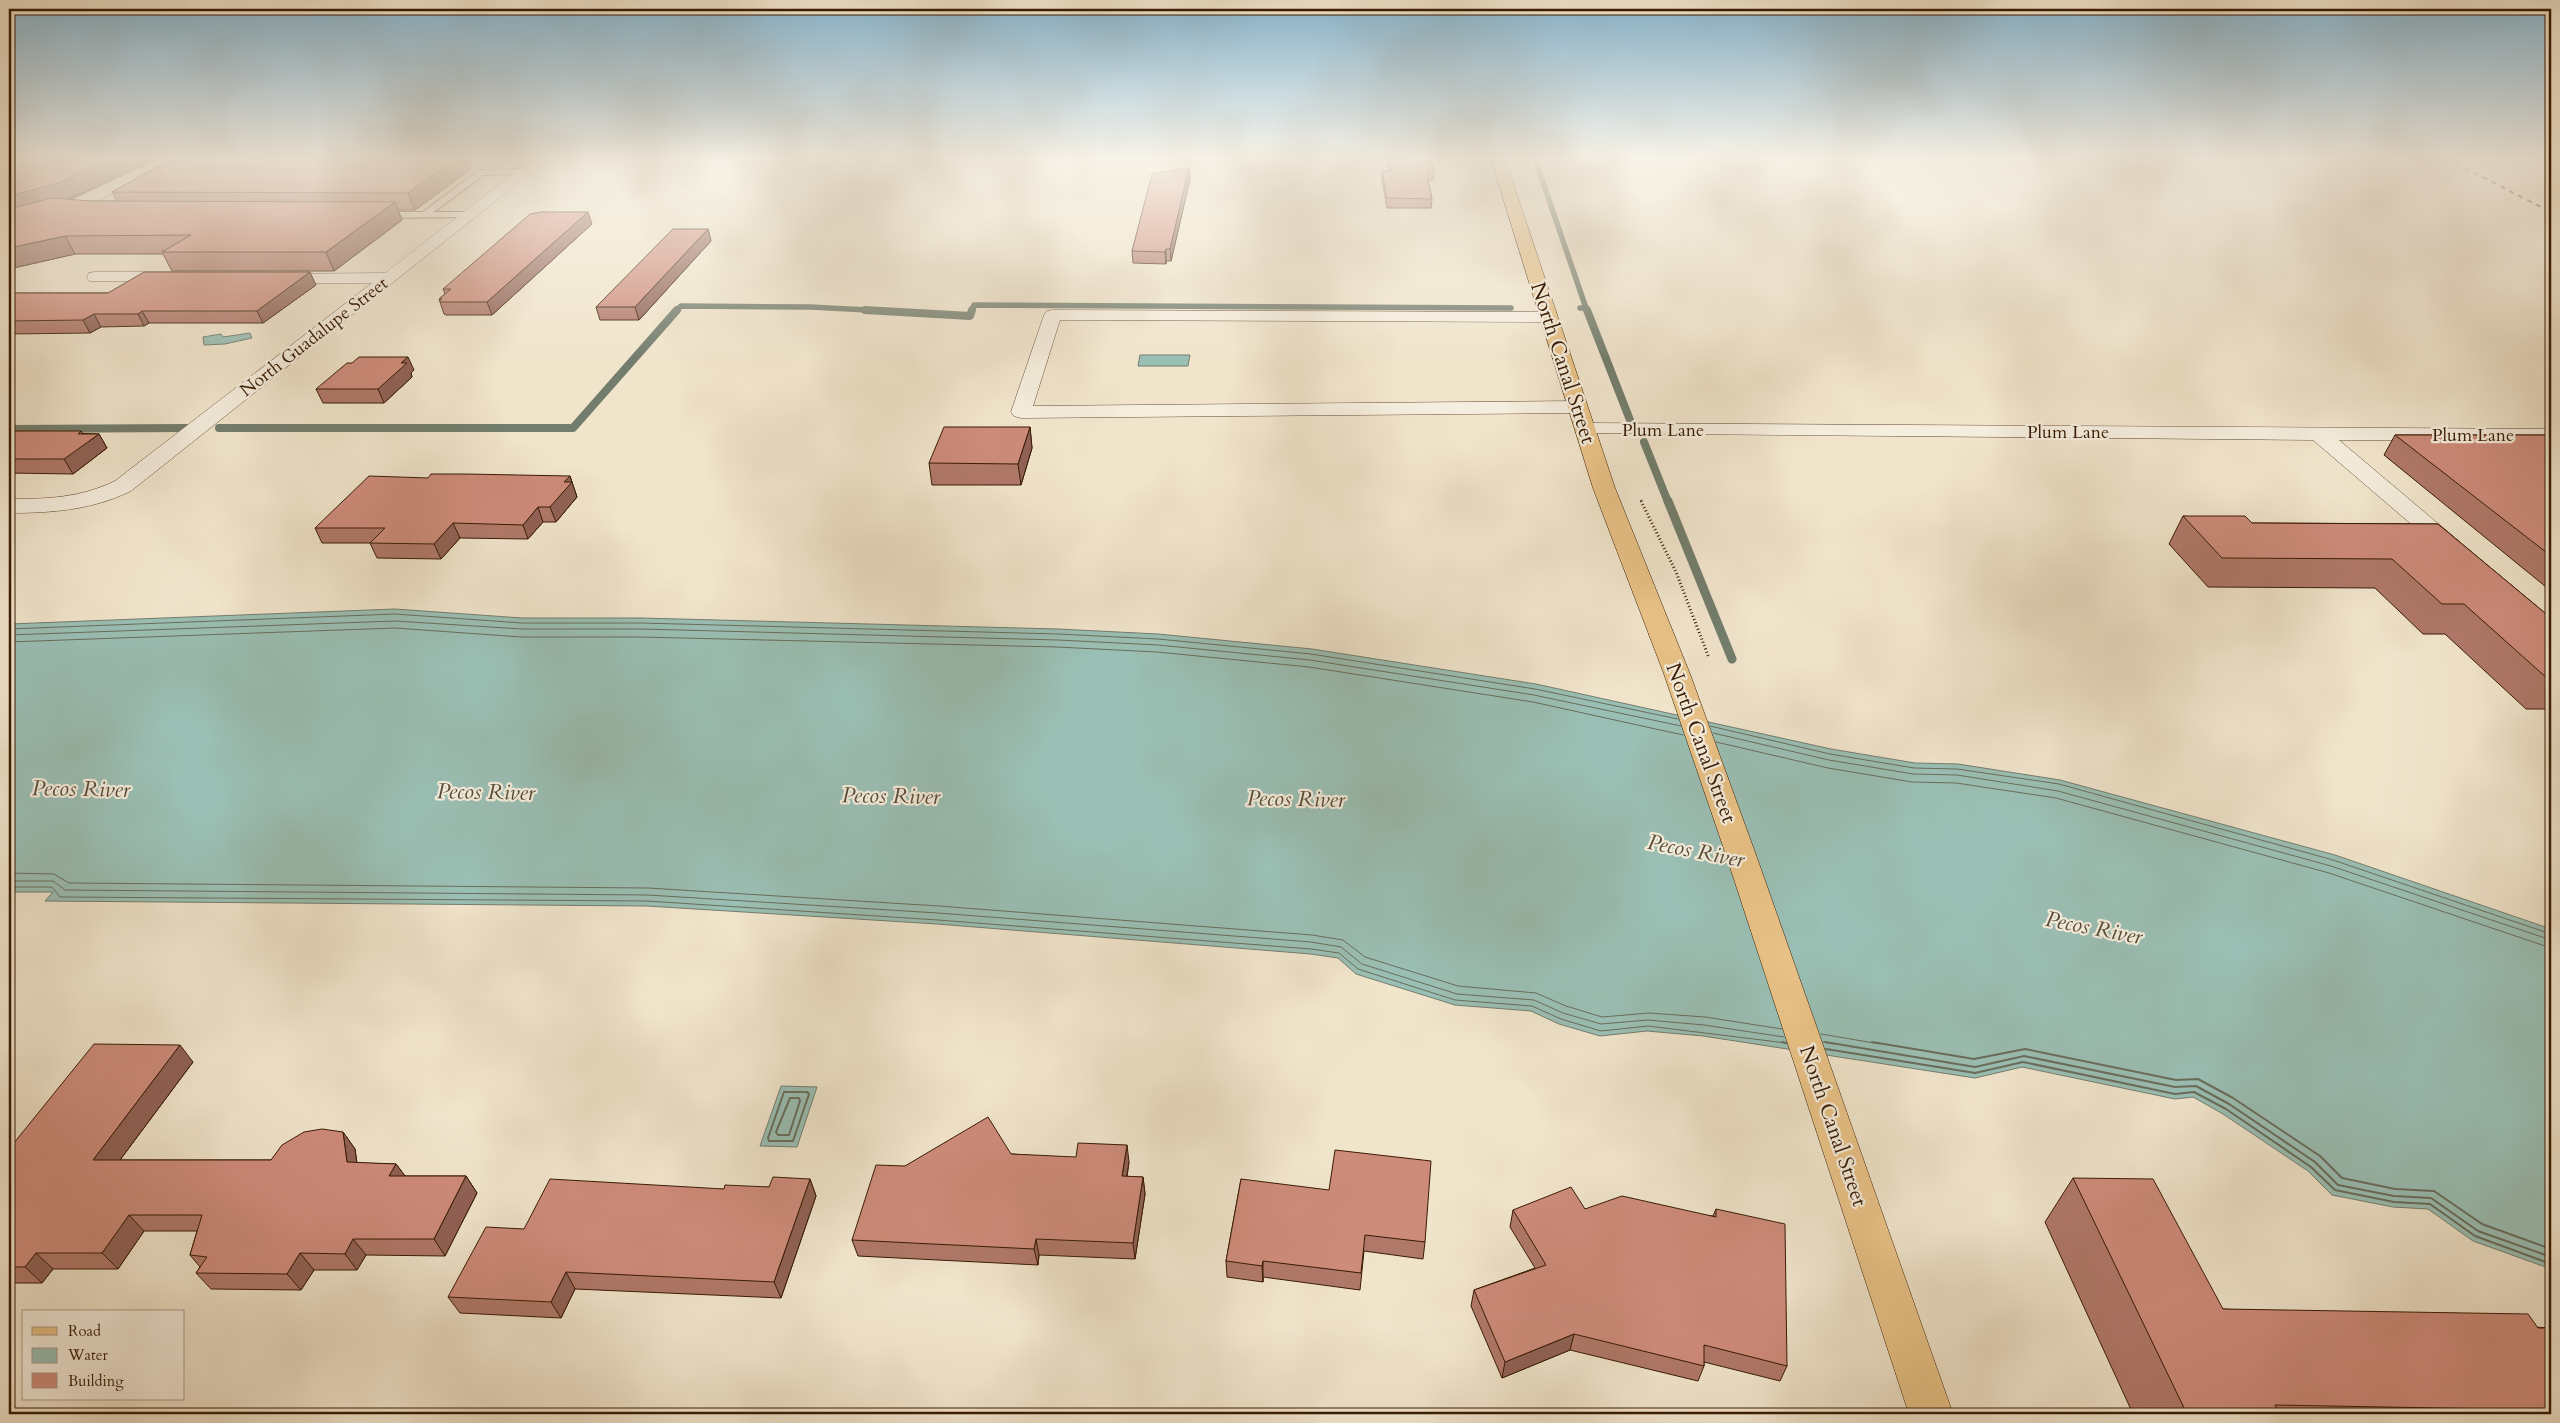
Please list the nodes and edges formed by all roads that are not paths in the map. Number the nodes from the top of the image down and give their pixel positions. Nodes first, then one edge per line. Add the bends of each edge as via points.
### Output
1 (456, 225) edge
2 (1519, 225) edge
3 (95, 277) dead end
4 (193, 277) edge
5 (261, 278) edge
6 (389, 278) junction
7 (1548, 317) junction
8 (1577, 406) junction
9 (1585, 429) junction
10 (2319, 434) junction
11 (2551, 435) edge
12 (9, 506) edge
13 (2466, 560) edge
14 (1931, 1414) edge

1 - 6 street, North Guadalupe Street
2 - 7 main road, North Canal Street
3 - 4 street
5 - 6 street
6 - 12 street, North Guadalupe Street via 123,486 82,503
7 - 8 main road, North Canal Street
7 - 8 street via 1052,315 1021,412
8 - 9 main road, North Canal Street
9 - 10 street, Plum Lane
9 - 14 main road, North Canal Street via 1741,855
10 - 11 street, Plum Lane
10 - 13 street

